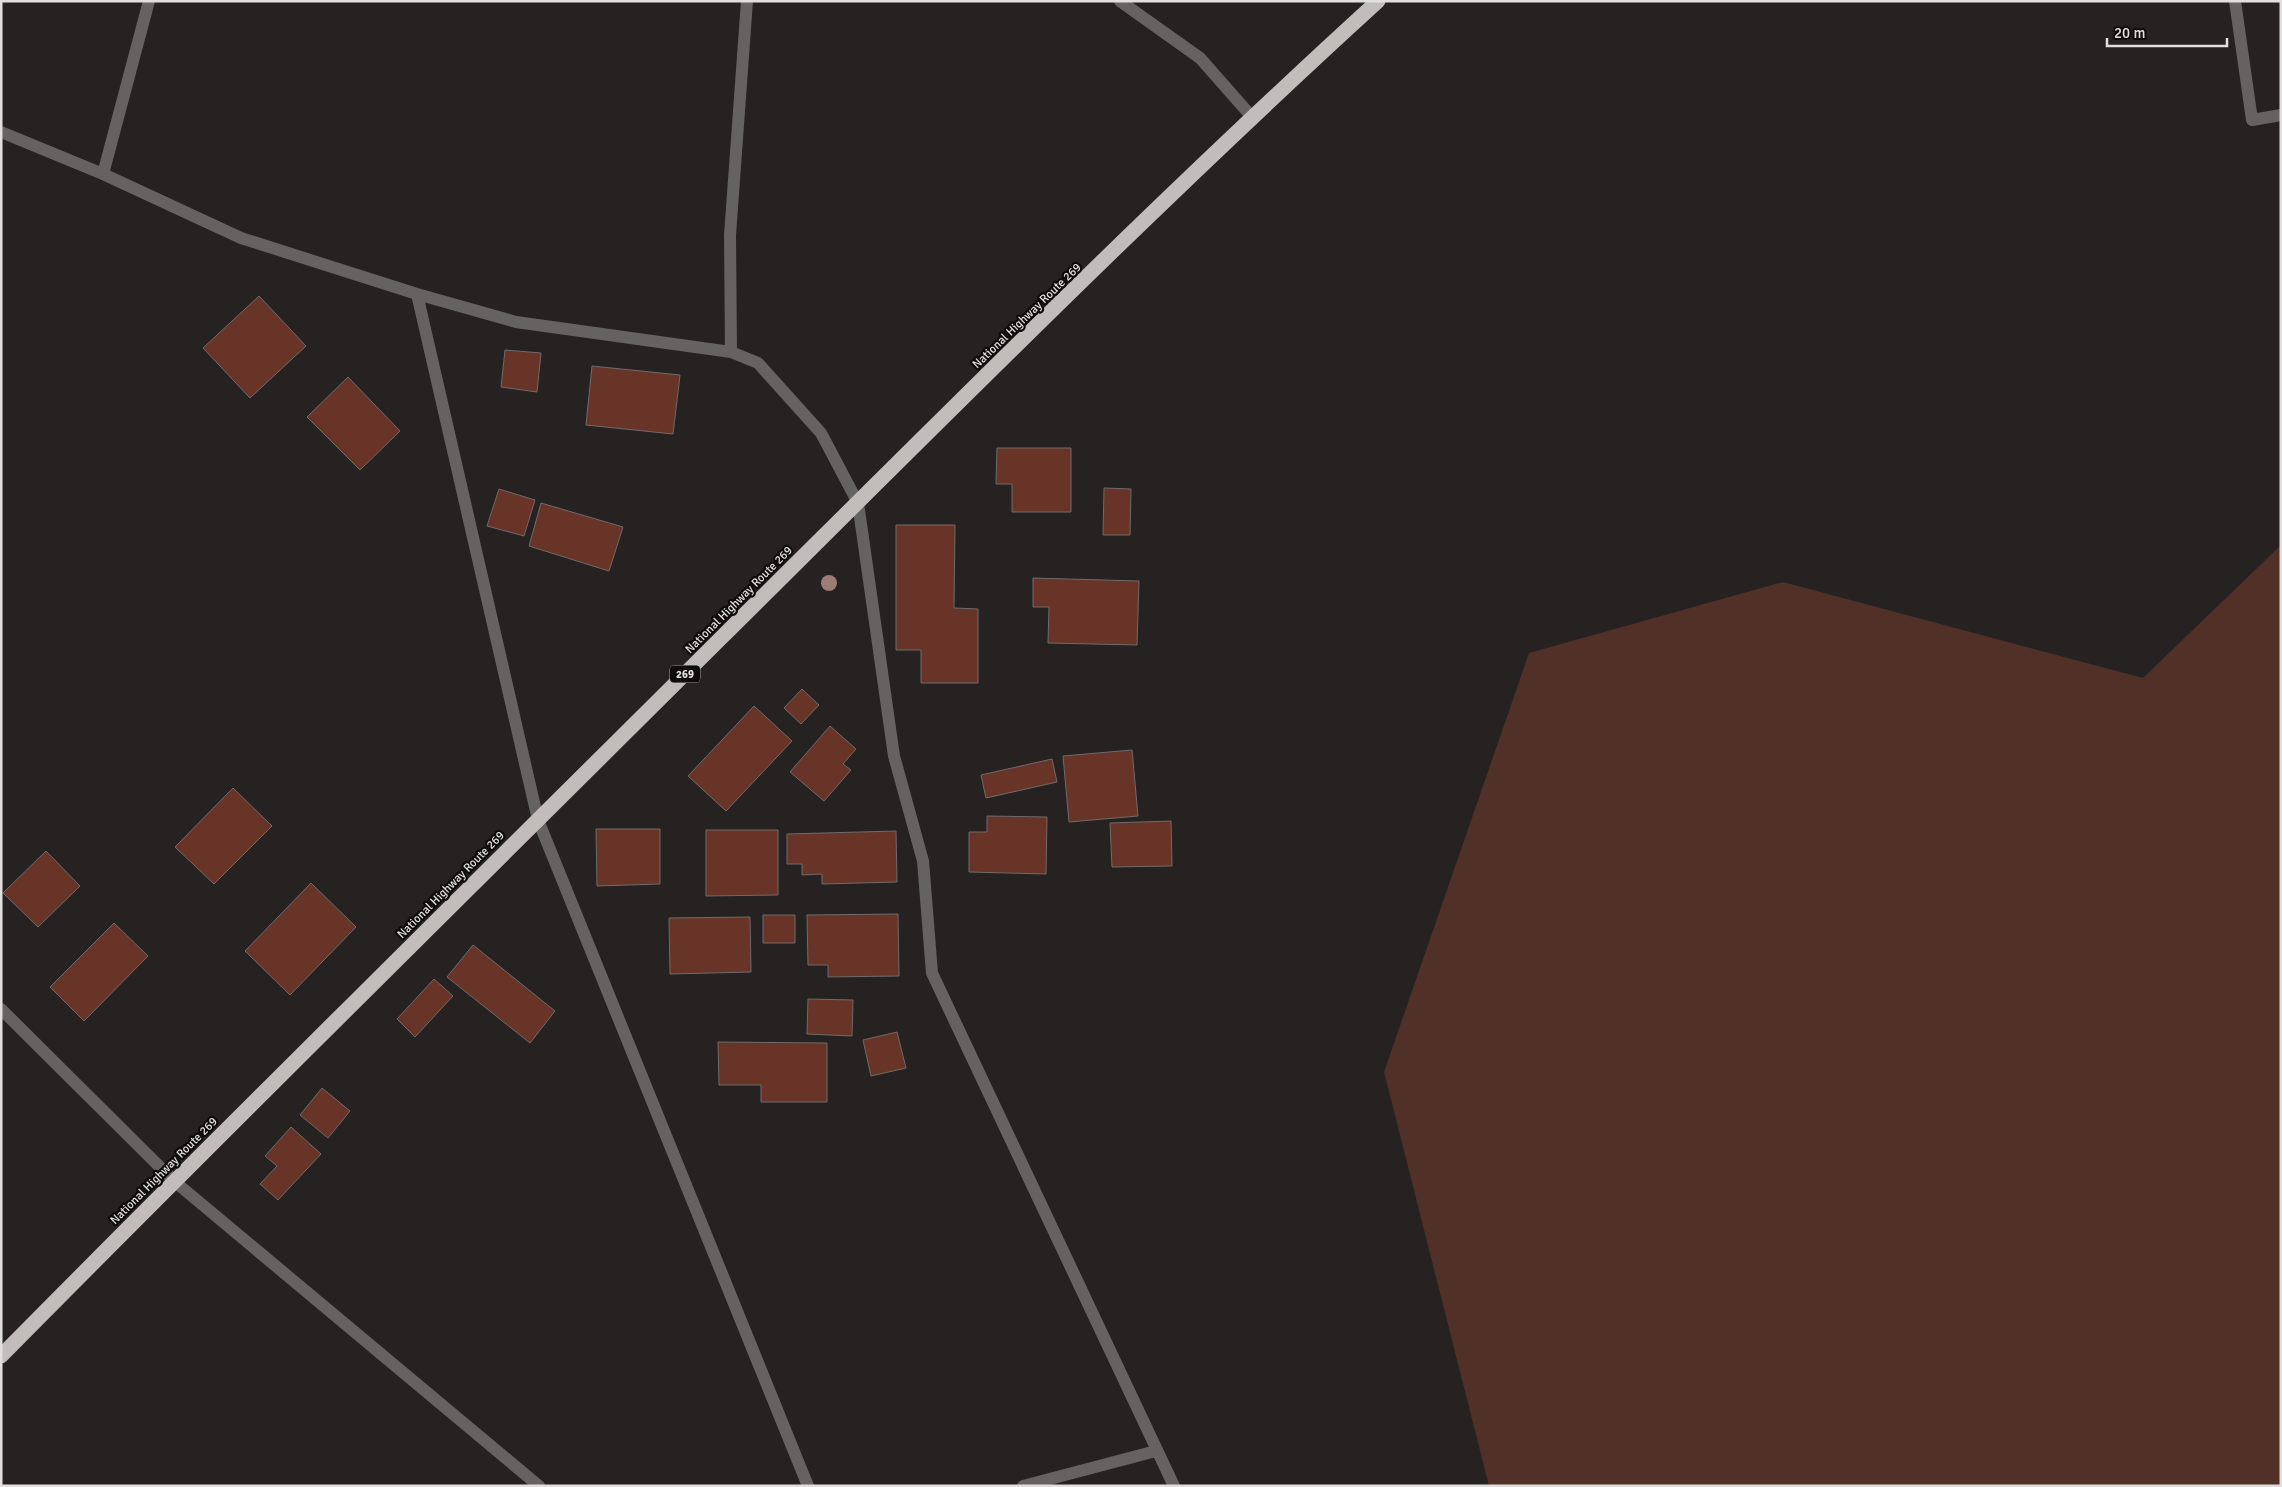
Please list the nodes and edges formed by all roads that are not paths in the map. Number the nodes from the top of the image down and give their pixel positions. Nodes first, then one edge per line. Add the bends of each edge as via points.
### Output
1 (149, 1) edge
2 (747, 1) edge
3 (1120, 1) edge
4 (1378, 1) edge
5 (2235, 1) edge
6 (2281, 115) edge
7 (1252, 116) junction
8 (1, 132) edge
9 (103, 174) junction
10 (417, 294) junction
11 (731, 352) junction
12 (858, 502) junction
13 (538, 820) junction
14 (1, 1009) edge
15 (174, 1181) junction
16 (1, 1356) edge
17 (1156, 1450) junction
18 (539, 1486) edge
19 (808, 1486) edge
20 (1023, 1486) edge
21 (1174, 1486) edge

1 - 9 street
2 - 11 street via 730,235
3 - 7 street via 1200,58
4 - 7 highway, National Highway Route 269 / 269
5 - 6 street via 2252,120
7 - 12 highway, National Highway Route 269 / 269
8 - 9 street
9 - 10 street via 241,238
10 - 11 street via 516,322
10 - 13 street
11 - 12 street via 758,363 820,433
12 - 13 highway, National Highway Route 269 / 269
12 - 17 street via 894,756 923,861 932,972
13 - 15 highway, National Highway Route 269 / 269
13 - 19 street
14 - 15 street
15 - 16 highway, National Highway Route 269 / 269
15 - 18 street
17 - 20 street
17 - 21 street

